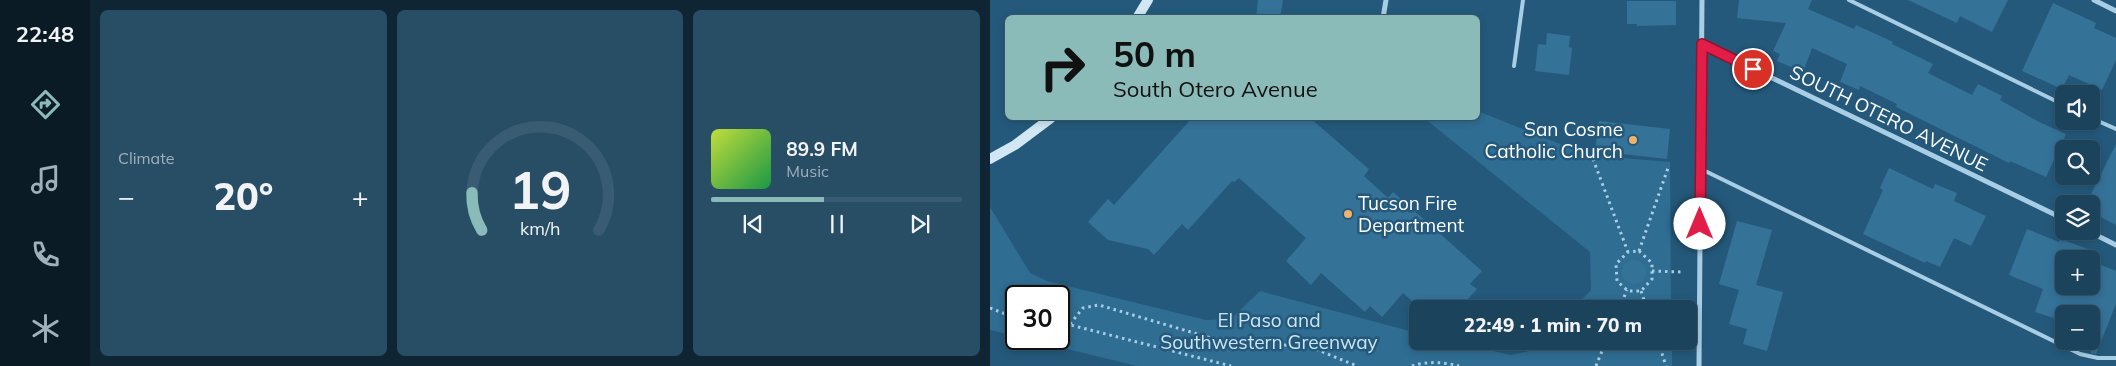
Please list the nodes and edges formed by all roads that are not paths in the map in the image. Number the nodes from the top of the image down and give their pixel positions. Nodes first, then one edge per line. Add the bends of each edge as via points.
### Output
1 (1148, 0) edge
2 (1386, 0) edge
3 (1523, 0) edge
4 (1702, 0) edge
5 (1849, 0) edge
6 (2094, 0) edge
7 (2116, 11) edge
8 (1139, 15) edge
9 (1384, 15) edge
10 (1702, 44) junction
11 (1514, 66) dead end
12 (2055, 101) edge
13 (1048, 120) edge
14 (2100, 122) edge
15 (2116, 129) edge
16 (990, 159) edge
17 (1701, 169) junction
18 (2055, 216) edge
19 (2100, 237) edge
20 (2116, 245) edge
21 (2116, 358) edge
22 (1700, 366) edge

1 - 8 street
2 - 9 street
3 - 11 lane
4 - 10 street
5 - 12 lane
6 - 7 street
10 - 17 street
10 - 18 street, SOUTH OTERO AVENUE
13 - 16 street
14 - 15 lane
17 - 21 lane via 2080,354
17 - 22 street
19 - 20 street

